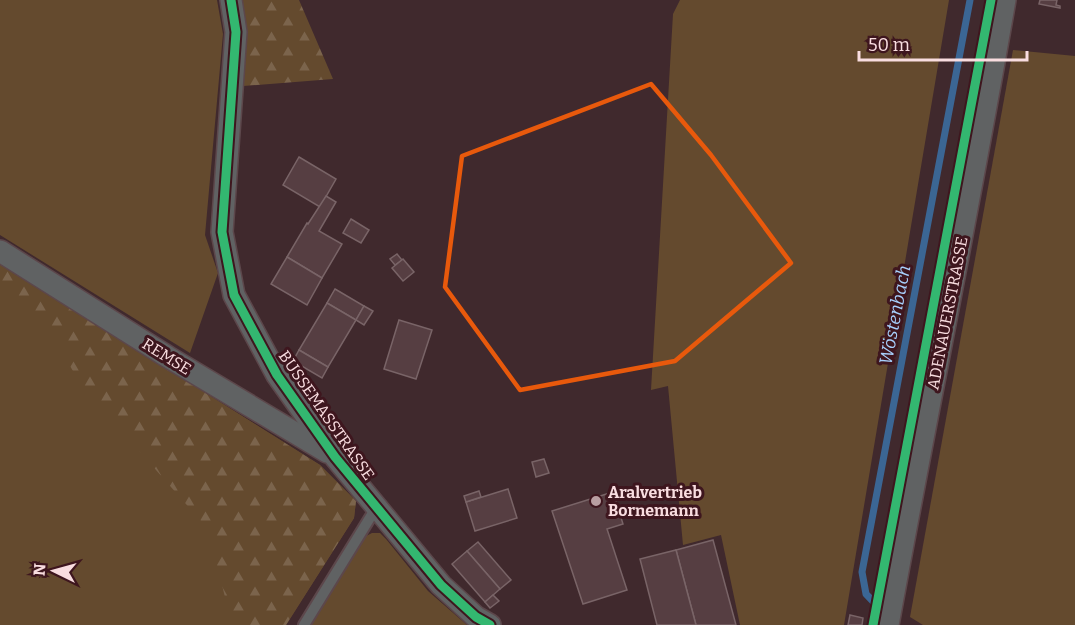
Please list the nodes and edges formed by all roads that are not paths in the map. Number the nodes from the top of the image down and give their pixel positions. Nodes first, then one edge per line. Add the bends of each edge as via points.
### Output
1 (231, 0) edge
2 (1005, 0) edge
3 (0, 251) edge
4 (335, 457) junction
5 (376, 508) junction
6 (303, 625) edge
7 (490, 625) edge
8 (888, 625) edge

1 - 4 street, BUSSEMASSTRASSE via 236,32 222,232 234,295 277,375
2 - 8 street, ADENAUERSTRASSE
3 - 4 street, REMSE
4 - 5 street, BUSSEMASSTRASSE
5 - 6 lane
5 - 7 street, BUSSEMASSTRASSE via 441,585

